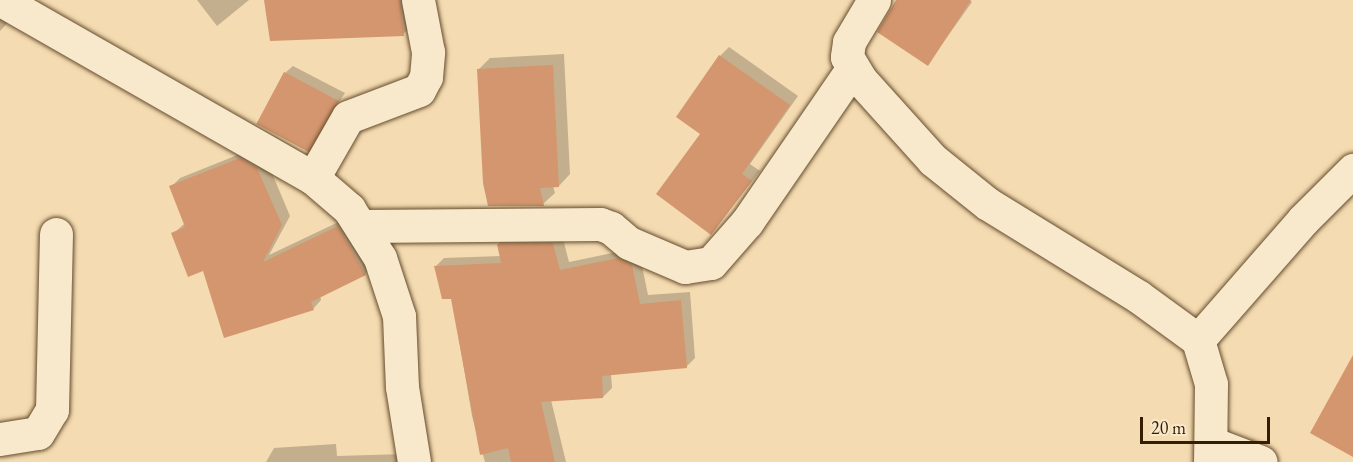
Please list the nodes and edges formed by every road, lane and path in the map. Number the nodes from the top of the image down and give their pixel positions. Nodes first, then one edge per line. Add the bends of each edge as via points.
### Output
1 (1, 0) edge
2 (418, 0) edge
3 (874, 0) edge
4 (852, 69) junction
5 (1353, 170) edge
6 (313, 178) junction
7 (362, 226) junction
8 (56, 234) dead end
9 (1198, 340) junction
10 (0, 439) edge
11 (1210, 452) edge
12 (414, 462) edge
13 (1261, 462) edge

1 - 6 street
2 - 6 street via 428,52 426,77 419,90 348,117
3 - 4 street via 847,47
4 - 7 street via 747,222 711,263 685,267 629,243 600,224
4 - 9 street via 942,168 988,204 1139,297
5 - 9 street via 1303,220
6 - 7 street via 336,196
7 - 12 street via 380,258 399,316 402,387
8 - 10 street via 52,410 38,433
9 - 11 street via 1211,384
11 - 13 street

